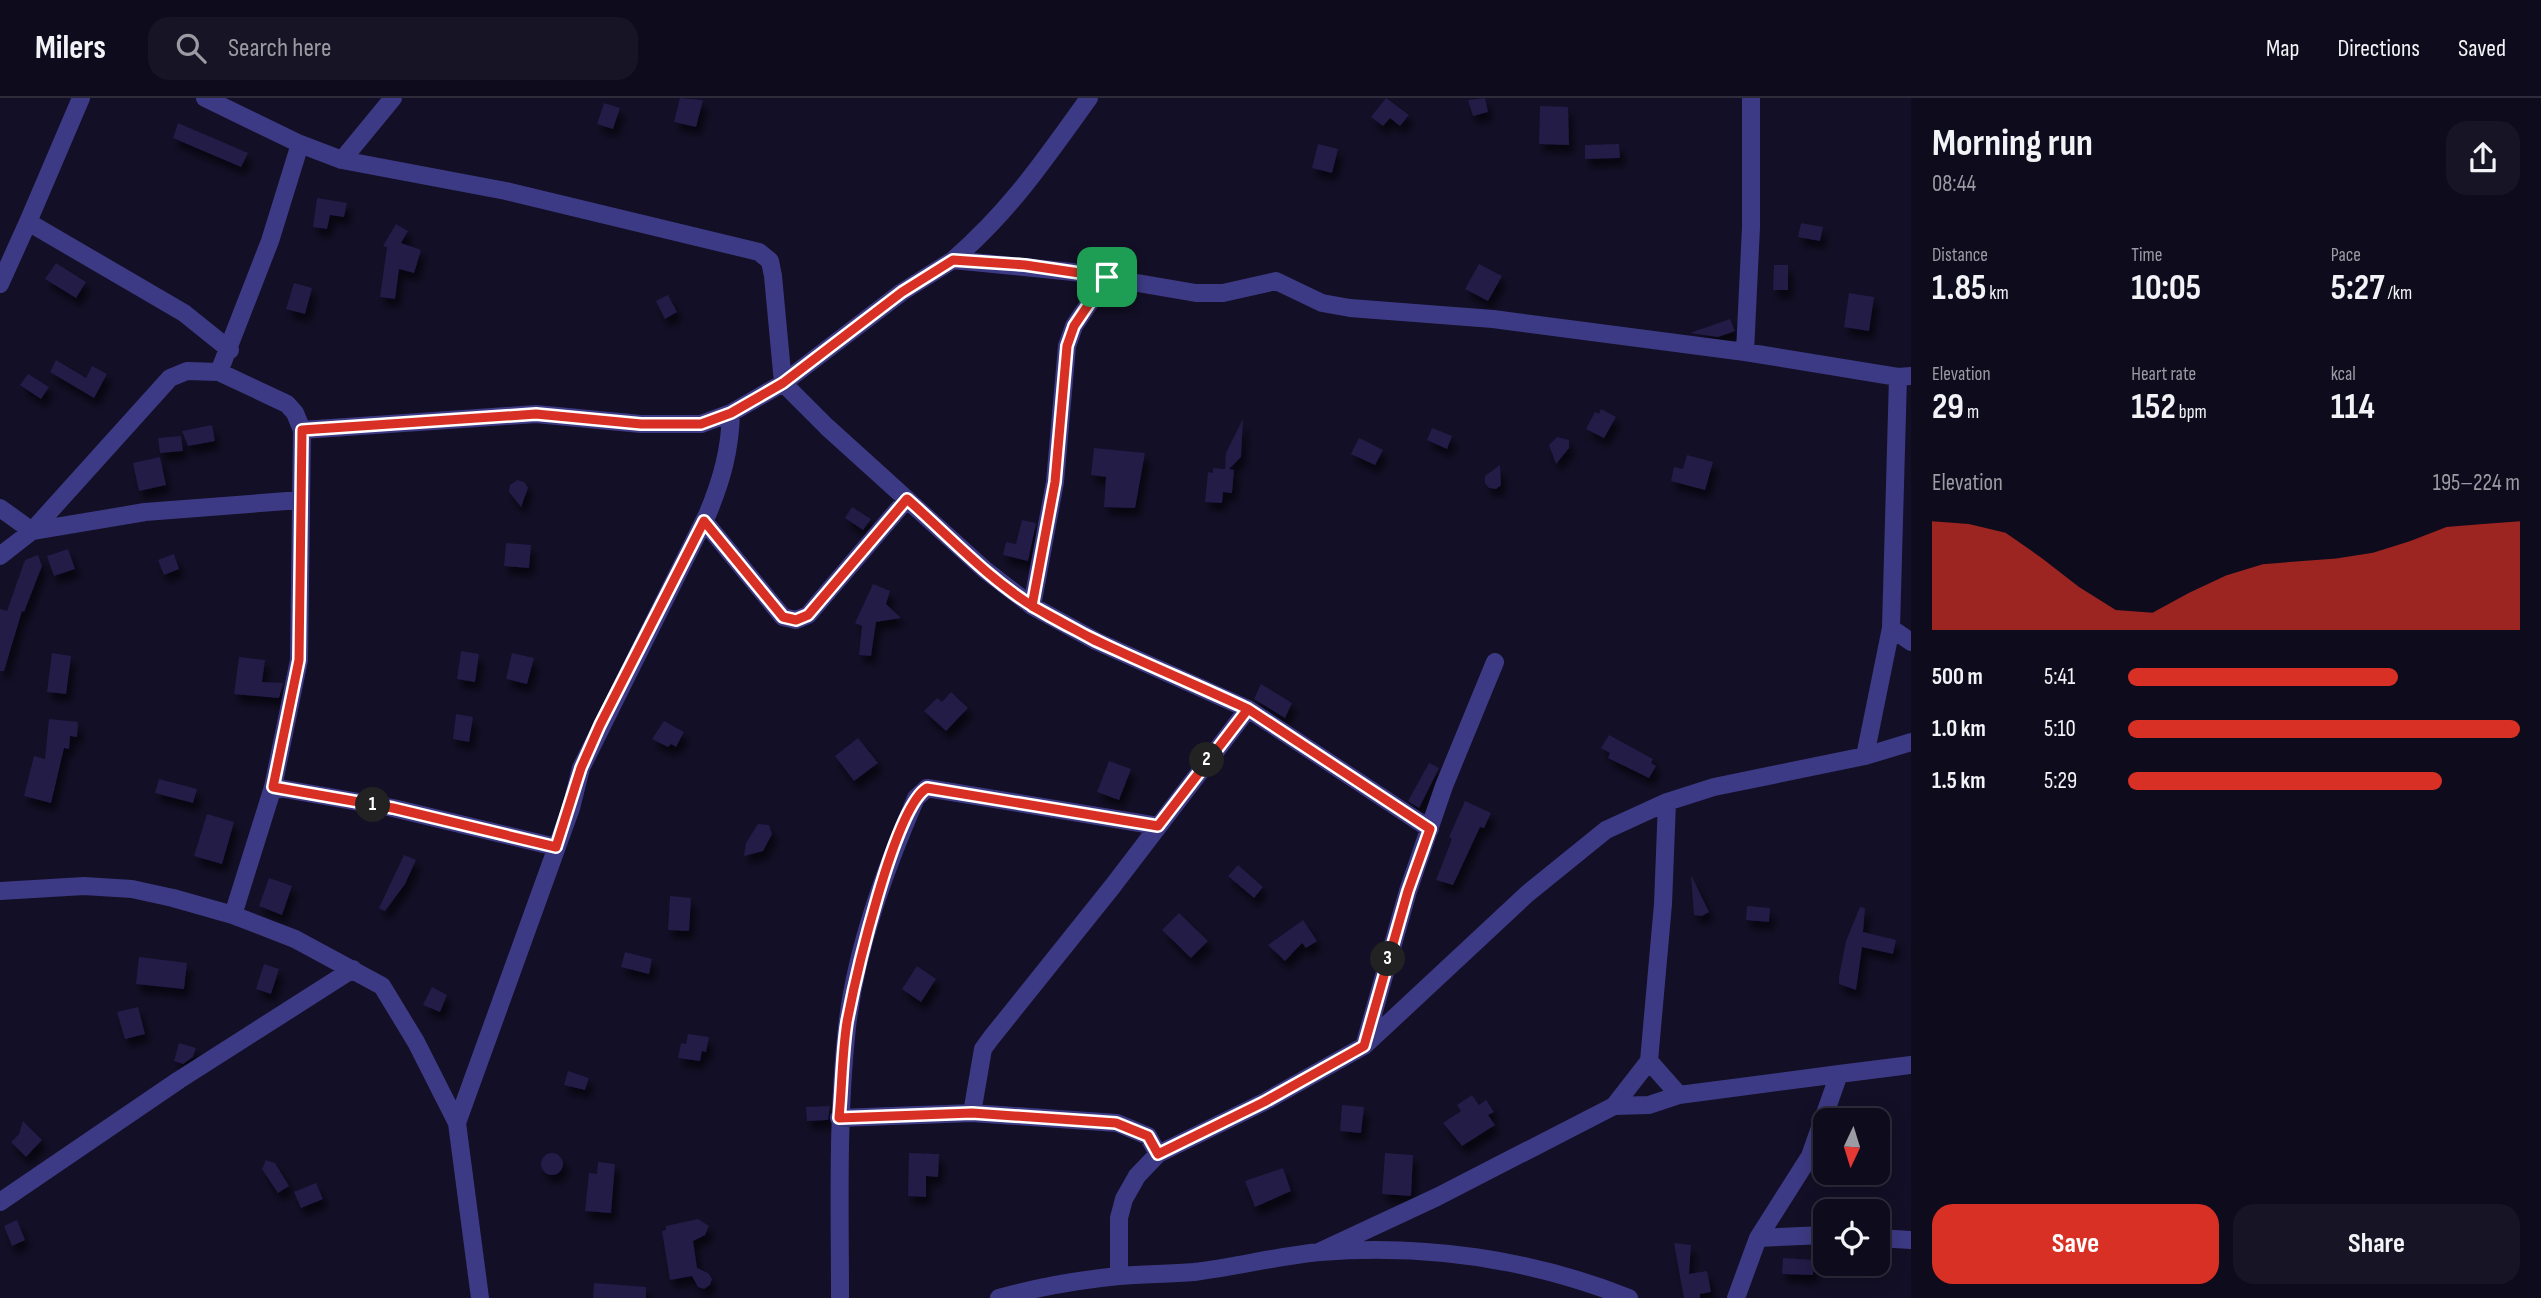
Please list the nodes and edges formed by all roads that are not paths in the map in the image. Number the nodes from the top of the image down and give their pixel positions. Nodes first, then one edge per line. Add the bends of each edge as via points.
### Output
1 (80, 98) edge
2 (393, 98) edge
3 (1089, 98) edge
4 (1751, 98) edge
5 (214, 100) edge
6 (300, 144) junction
7 (342, 160) junction
8 (28, 222) junction
9 (953, 260) junction
10 (1107, 277) junction
11 (1, 278) edge
12 (230, 350) junction
13 (1745, 352) junction
14 (219, 372) junction
15 (1905, 376) edge
16 (783, 383) junction
17 (731, 413) junction
18 (302, 430) junction
19 (907, 499) junction
20 (300, 500) junction
21 (0, 508) edge
22 (704, 521) junction
23 (32, 531) junction
24 (0, 555) edge
25 (1032, 606) junction
26 (1891, 628) junction
27 (1911, 642) edge
28 (1496, 662) dead end
29 (1248, 709) junction
30 (1911, 742) edge
31 (1865, 756) junction
32 (273, 787) junction
33 (1667, 802) junction
34 (1158, 826) junction
35 (1430, 829) junction
36 (556, 847) junction
37 (0, 891) edge
38 (233, 915) junction
39 (354, 969) junction
40 (1364, 1046) junction
41 (1649, 1061) junction
42 (1911, 1065) edge
43 (1839, 1074) junction
44 (1679, 1095) junction
45 (1614, 1106) junction
46 (972, 1113) junction
47 (839, 1118) junction
48 (457, 1124) junction
49 (1158, 1154) junction
50 (0, 1202) edge
51 (1813, 1236) edge
52 (1758, 1238) junction
53 (1890, 1239) edge
54 (1911, 1240) edge
55 (1319, 1252) junction
56 (1119, 1276) junction
57 (1036, 1293) edge
58 (480, 1298) edge
59 (840, 1298) edge
60 (999, 1298) edge
61 (1629, 1298) edge
62 (1736, 1298) edge

1 - 8 street
2 - 7 street
3 - 9 street via 1017,197
4 - 13 street
5 - 6 street
6 - 7 street
6 - 12 street
7 - 16 street via 506,191 759,252 770,261 773,276
8 - 11 street
8 - 12 street via 184,313
9 - 10 street
9 - 16 street via 902,292
10 - 13 street via 1196,293 1223,293 1276,281 1322,303 1350,308 1480,318
10 - 25 street via 1074,326 1067,346 1055,482
12 - 14 street
13 - 15 street
14 - 18 street via 287,404
14 - 23 street via 187,371 170,378
15 - 26 street
16 - 17 street
16 - 19 street
17 - 18 street via 701,424 641,424 536,414
17 - 22 street via 730,448
18 - 20 street
19 - 22 street via 808,615 796,620 783,617
19 - 25 street
20 - 23 street via 145,512
20 - 32 street via 299,660
21 - 23 street
22 - 36 street via 600,725
23 - 24 street
25 - 29 street via 1096,641
26 - 27 street
26 - 31 street
28 - 35 street
29 - 34 street
29 - 35 street
30 - 31 street
31 - 33 street via 1714,787
32 - 36 street via 393,808
32 - 38 street
33 - 40 street via 1606,830 1527,894
33 - 41 street
34 - 46 street via 990,1038
34 - 47 street via 927,788 920,792 898,838 866,934 847,1024
35 - 40 street
36 - 48 street
37 - 38 street via 84,886 132,889
38 - 39 street
39 - 48 street via 382,986
39 - 50 street via 234,1043
40 - 49 street
41 - 44 street
41 - 45 street
42 - 43 street
43 - 44 street
43 - 52 street via 1810,1156
44 - 45 street via 1649,1105
45 - 55 street
46 - 47 street
46 - 49 street via 1116,1123 1148,1136
47 - 59 street
48 - 58 street
49 - 56 street via 1124,1199 1119,1218
51 - 52 street
52 - 62 street
53 - 54 street
55 - 56 street via 1191,1272
55 - 61 street via 1427,1252 1494,1259 1557,1273
56 - 57 street
57 - 60 street

